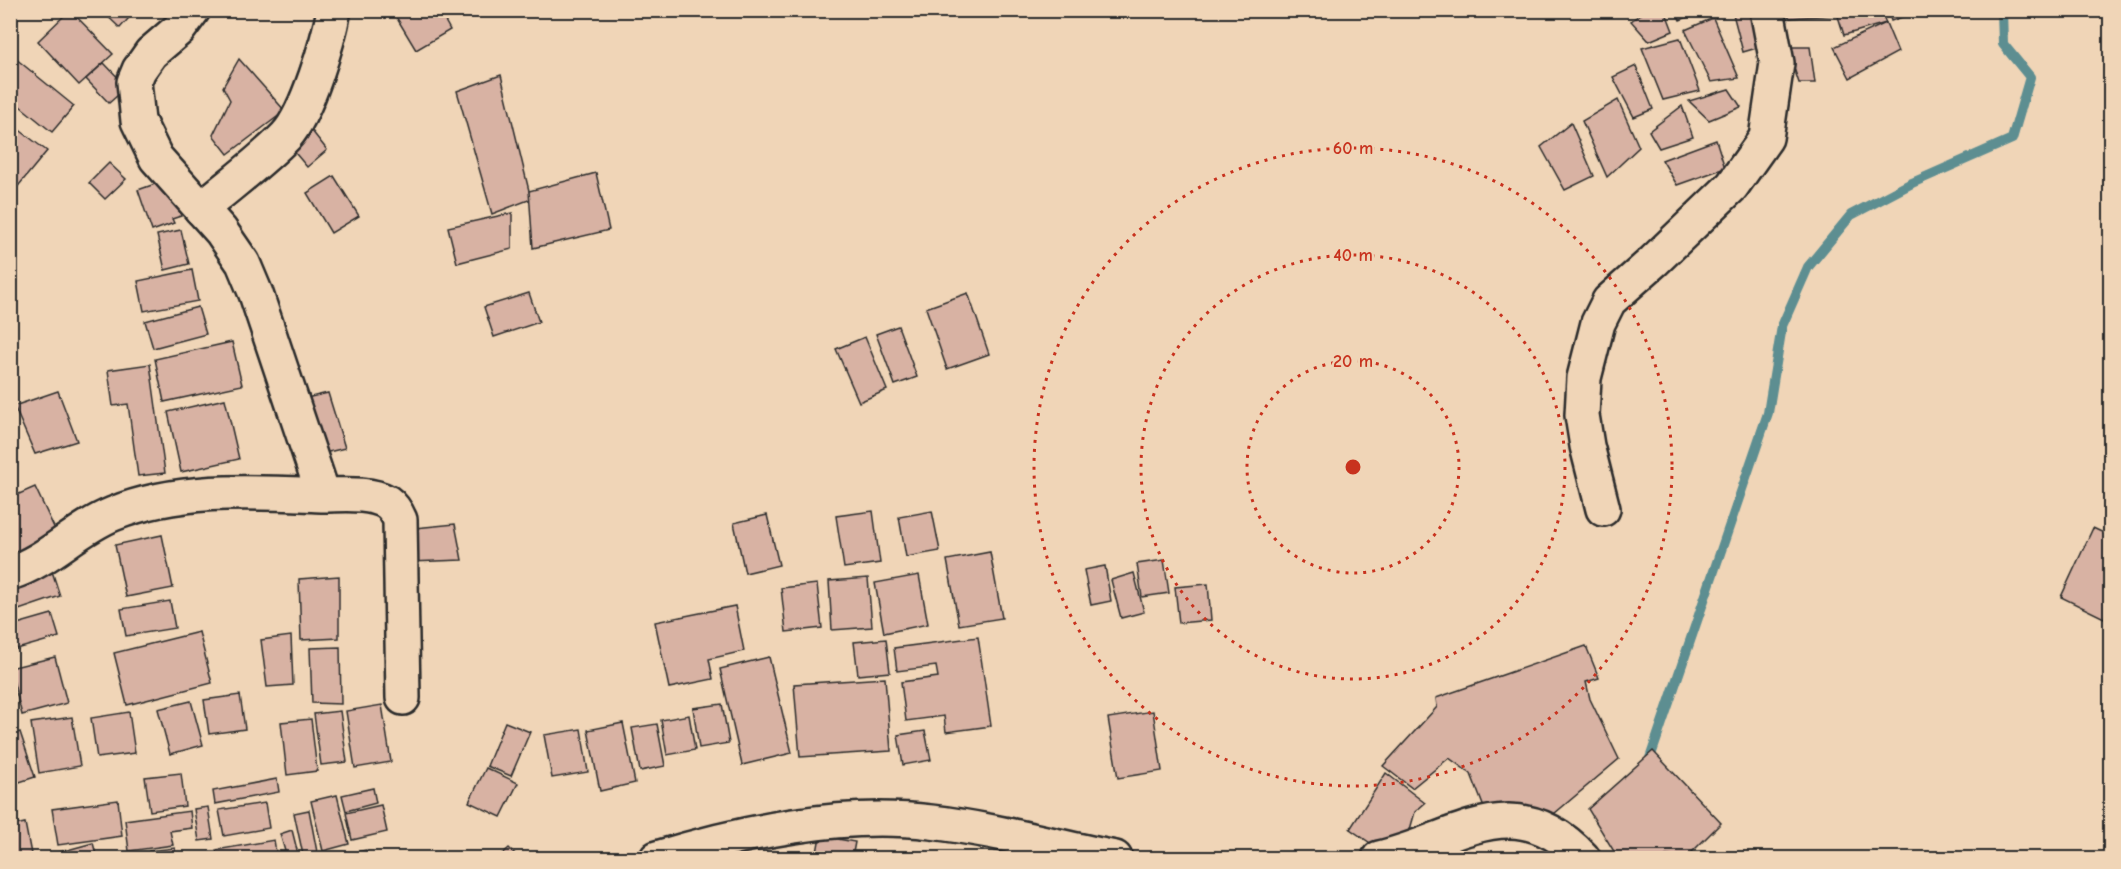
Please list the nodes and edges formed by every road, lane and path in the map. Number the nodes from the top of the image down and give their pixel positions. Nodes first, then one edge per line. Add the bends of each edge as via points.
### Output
1 (193, 10) edge
2 (334, 10) edge
3 (1767, 10) edge
4 (201, 209) junction
5 (323, 495) junction
6 (1603, 509) dead end
7 (10, 573) edge
8 (403, 698) dead end
9 (657, 858) edge
10 (1114, 858) edge
11 (1379, 858) edge
12 (1583, 858) edge

1 - 4 street via 179,29 151,53 134,82 138,121 156,158
2 - 4 street via 327,45 287,135
3 - 6 street via 1777,63 1766,138 1732,186 1609,301 1598,323 1584,378 1582,415
4 - 5 street via 221,231 247,273
5 - 7 street via 227,491 134,507 84,527 27,566
5 - 8 street via 381,500 393,507 400,520
9 - 10 street via 797,827 878,819 932,822
11 - 12 street via 1498,820 1540,827

